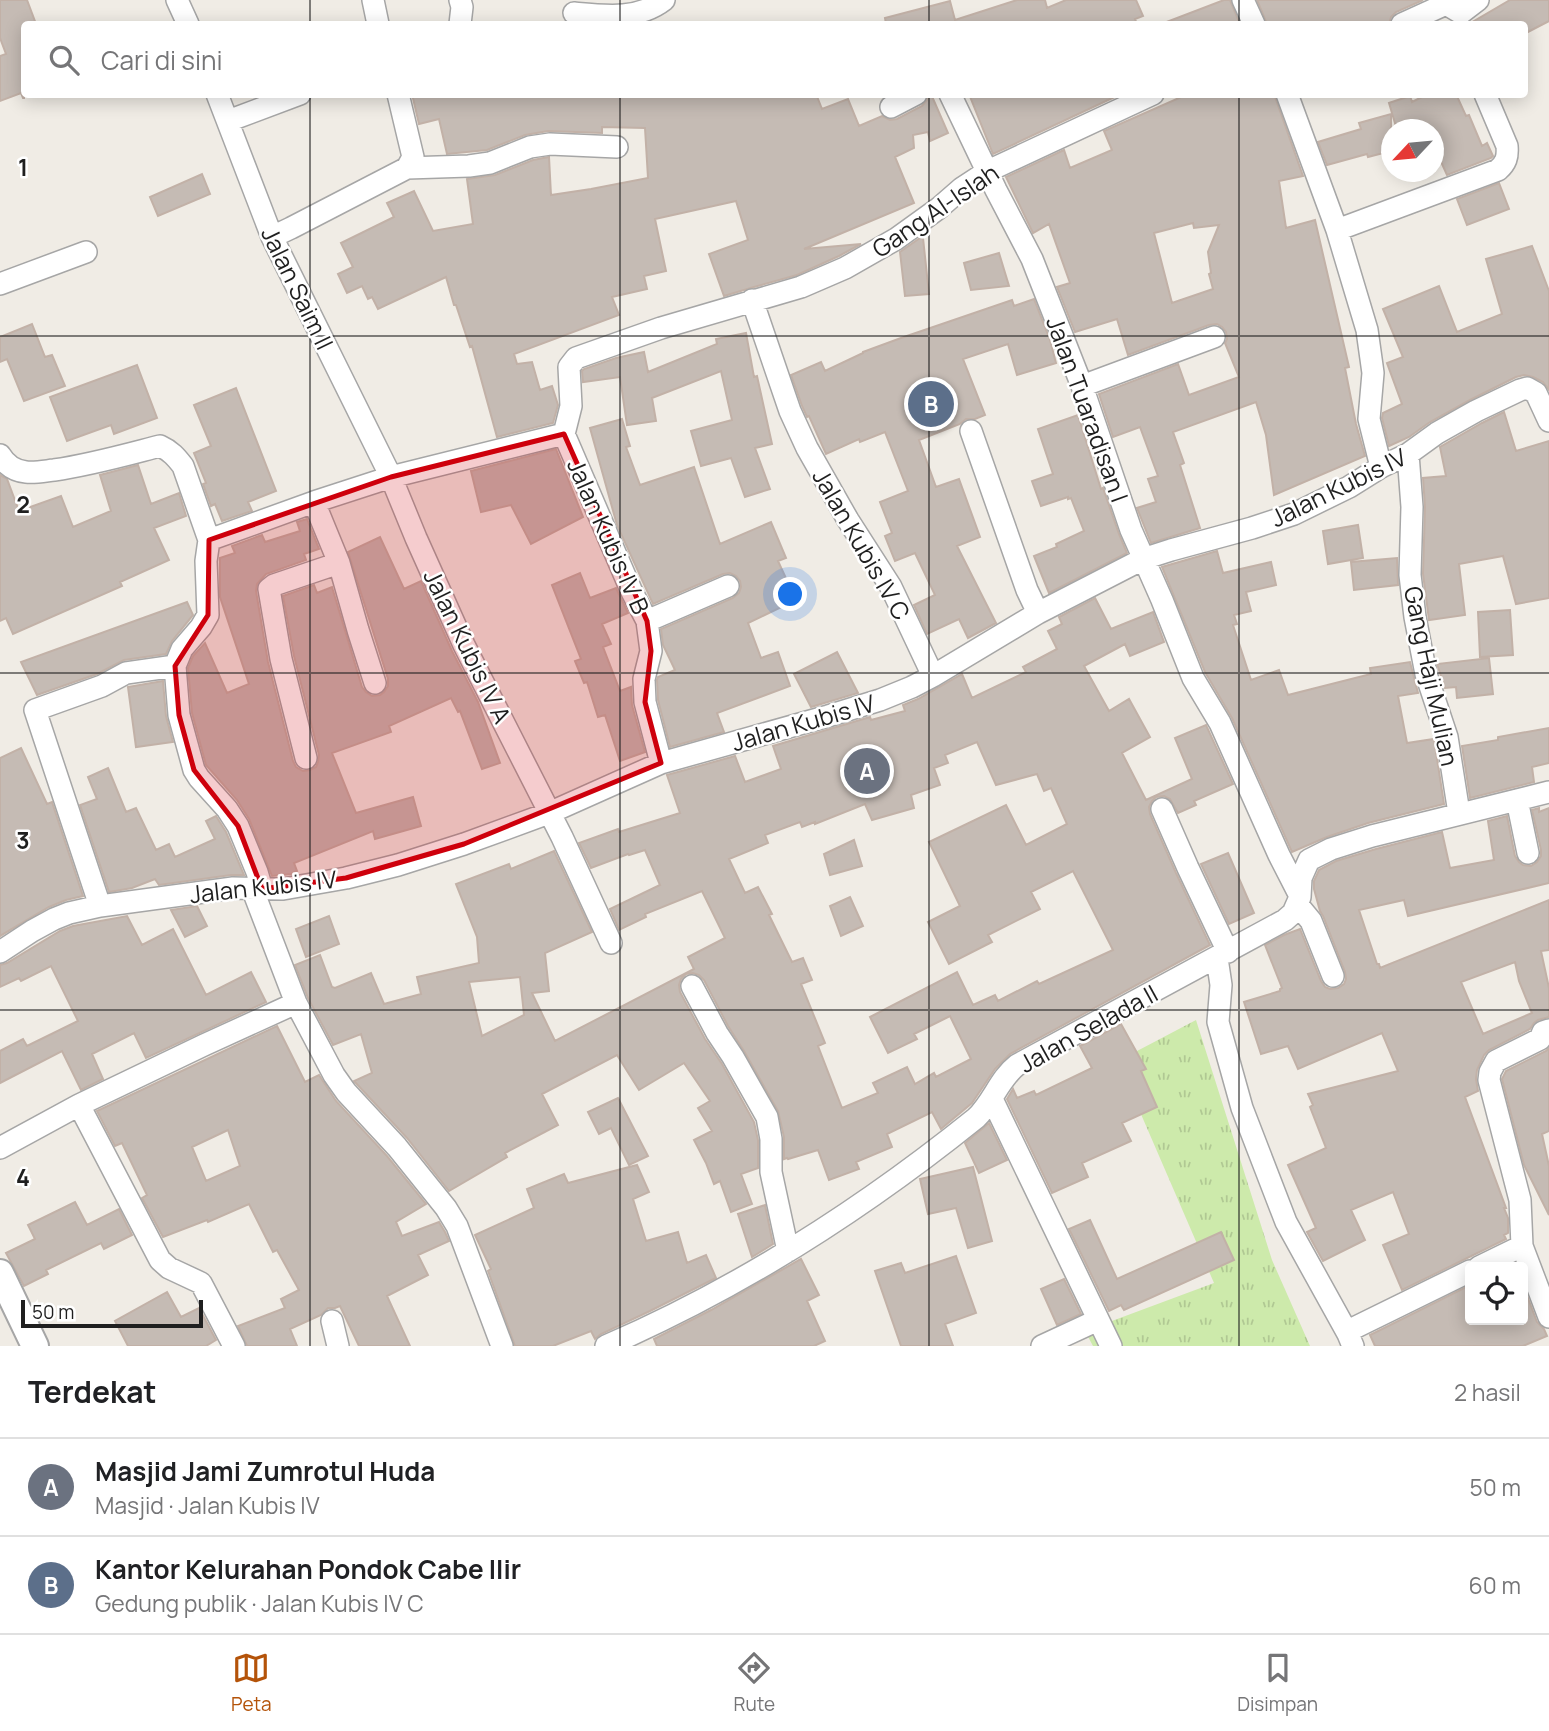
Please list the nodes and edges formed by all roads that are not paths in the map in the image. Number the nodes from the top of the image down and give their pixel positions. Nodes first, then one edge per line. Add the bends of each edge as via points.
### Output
1 (177, 0) edge
2 (373, 0) edge
3 (460, 0) edge
4 (664, 0) edge
5 (1243, 0) edge
6 (1478, 0) edge
7 (1445, 2) edge
8 (575, 13) dead end
9 (187, 21) edge
10 (377, 21) edge
11 (460, 21) edge
12 (1253, 21) edge
13 (1408, 21) edge
14 (1454, 21) edge
15 (219, 98) edge
16 (289, 98) edge
17 (399, 98) edge
18 (908, 98) edge
19 (952, 98) edge
20 (1144, 98) edge
21 (1288, 98) edge
22 (1487, 98) edge
23 (891, 107) dead end
24 (228, 121) junction
25 (617, 147) dead end
26 (407, 168) junction
27 (988, 171) junction
28 (1337, 230) junction
29 (272, 237) junction
30 (86, 252) dead end
31 (0, 284) edge
32 (752, 300) junction
33 (1214, 337) dead end
34 (1082, 386) junction
35 (1549, 421) edge
36 (971, 431) dead end
37 (564, 434) junction
38 (1408, 454) junction
39 (1381, 467) junction
40 (5, 469) edge
41 (391, 477) junction
42 (314, 502) junction
43 (209, 540) junction
44 (1143, 559) junction
45 (339, 563) junction
46 (728, 586) dead end
47 (1038, 613) junction
48 (647, 621) junction
49 (175, 666) junction
50 (933, 676) junction
51 (375, 683) dead end
52 (306, 758) dead end
53 (662, 763) junction
54 (1549, 792) edge
55 (1517, 800) junction
56 (1162, 809) dead end
57 (550, 813) junction
58 (1459, 813) junction
59 (1528, 853) dead end
60 (257, 889) junction
61 (1299, 900) junction
62 (100, 906) junction
63 (611, 943) dead end
64 (0, 952) edge
65 (1222, 955) junction
66 (1333, 976) dead end
67 (692, 986) dead end
68 (296, 1003) junction
69 (1549, 1030) edge
70 (992, 1099) junction
71 (79, 1105) junction
72 (0, 1148) edge
73 (1522, 1246) junction
74 (788, 1251) junction
75 (1489, 1262) edge
76 (0, 1273) edge
77 (1465, 1274) edge
78 (1549, 1317) edge
79 (1098, 1320) junction
80 (332, 1321) dead end
81 (1351, 1340) edge
82 (35, 1346) edge
83 (234, 1346) edge
84 (338, 1346) edge
85 (502, 1346) edge
86 (606, 1346) edge
87 (1042, 1346) edge
88 (1111, 1346) edge

1 - 9 street
2 - 10 street
3 - 11 street
4 - 8 street via 636,14
5 - 12 street
6 - 7 street via 1461,13
7 - 13 street
7 - 14 street
15 - 24 street, Jalan Saim II
16 - 24 street
17 - 26 street via 413,157
18 - 23 street
19 - 27 street, Jalan Tuaradisan I
20 - 27 street, Gang Al-Islah
21 - 28 street
22 - 28 street via 1507,146 1505,164
24 - 29 street, Jalan Saim II
25 - 26 street via 550,144 490,163
26 - 29 street
27 - 32 street, Gang Al-Islah via 863,258 801,287
27 - 34 street, Jalan Tuaradisan I via 1032,259
28 - 39 street via 1367,330 1373,373 1369,419
29 - 41 street, Jalan Saim II
30 - 31 street
32 - 37 street, Gang Al-Islah via 576,358 569,367 571,406
32 - 50 street, Jalan Kubis IV C via 807,448 891,587
33 - 34 street
34 - 44 street, Jalan Tuaradisan I
35 - 38 street, Jalan Kubis IV via 1536,393 1527,388 1476,411
36 - 47 street
37 - 41 street
37 - 48 street, Jalan Kubis IV B
38 - 39 street, Jalan Kubis IV
38 - 58 street, Gang Haji Mulian via 1415,617 1426,674 1447,737
39 - 44 street, Jalan Kubis IV via 1294,514
40 - 43 street via 38,472 66,468 160,446 183,466
41 - 42 street
41 - 57 street, Jalan Kubis IV A via 464,645
42 - 43 street
42 - 45 street
43 - 49 street via 208,615
44 - 47 street, Jalan Kubis IV
44 - 61 street, Jalan Tuaradisan I via 1193,678 1220,723
45 - 51 street
45 - 52 street via 269,589
46 - 48 street
47 - 50 street, Jalan Kubis IV
48 - 53 street, Jalan Kubis IV B via 651,650 644,679 645,702
49 - 60 street via 179,715 194,770 239,826 257,872
49 - 62 street via 126,673 34,710
50 - 53 street, Jalan Kubis IV via 880,700
53 - 57 street, Jalan Kubis IV
54 - 55 street
55 - 58 street
55 - 59 street
56 - 65 street
57 - 60 street, Jalan Kubis IV via 346,878
57 - 63 street, Jalan Kubis IV A
58 - 61 street via 1372,836 1309,860
60 - 62 street, Jalan Kubis IV
60 - 68 street
61 - 65 street, Jalan Selada II via 1285,920
61 - 66 street, Jalan Tuaradisan I
62 - 64 street, Jalan Kubis IV via 54,919
65 - 70 street, Jalan Selada II via 1017,1065
65 - 81 street via 1217,1021 1242,1108 1286,1222
67 - 74 street via 767,1117 771,1172
68 - 71 street
68 - 85 street via 346,1092 380,1126 457,1226
69 - 73 street via 1496,1061 1489,1080 1520,1200
70 - 74 street, Jalan Selada II via 976,1118 913,1167
70 - 79 street
71 - 72 street
71 - 83 street via 160,1260 201,1283
73 - 75 street
73 - 78 street
74 - 86 street, Jalan Selada II via 670,1317
76 - 82 street
77 - 81 street via 1354,1328
79 - 87 street
79 - 88 street
80 - 84 street

